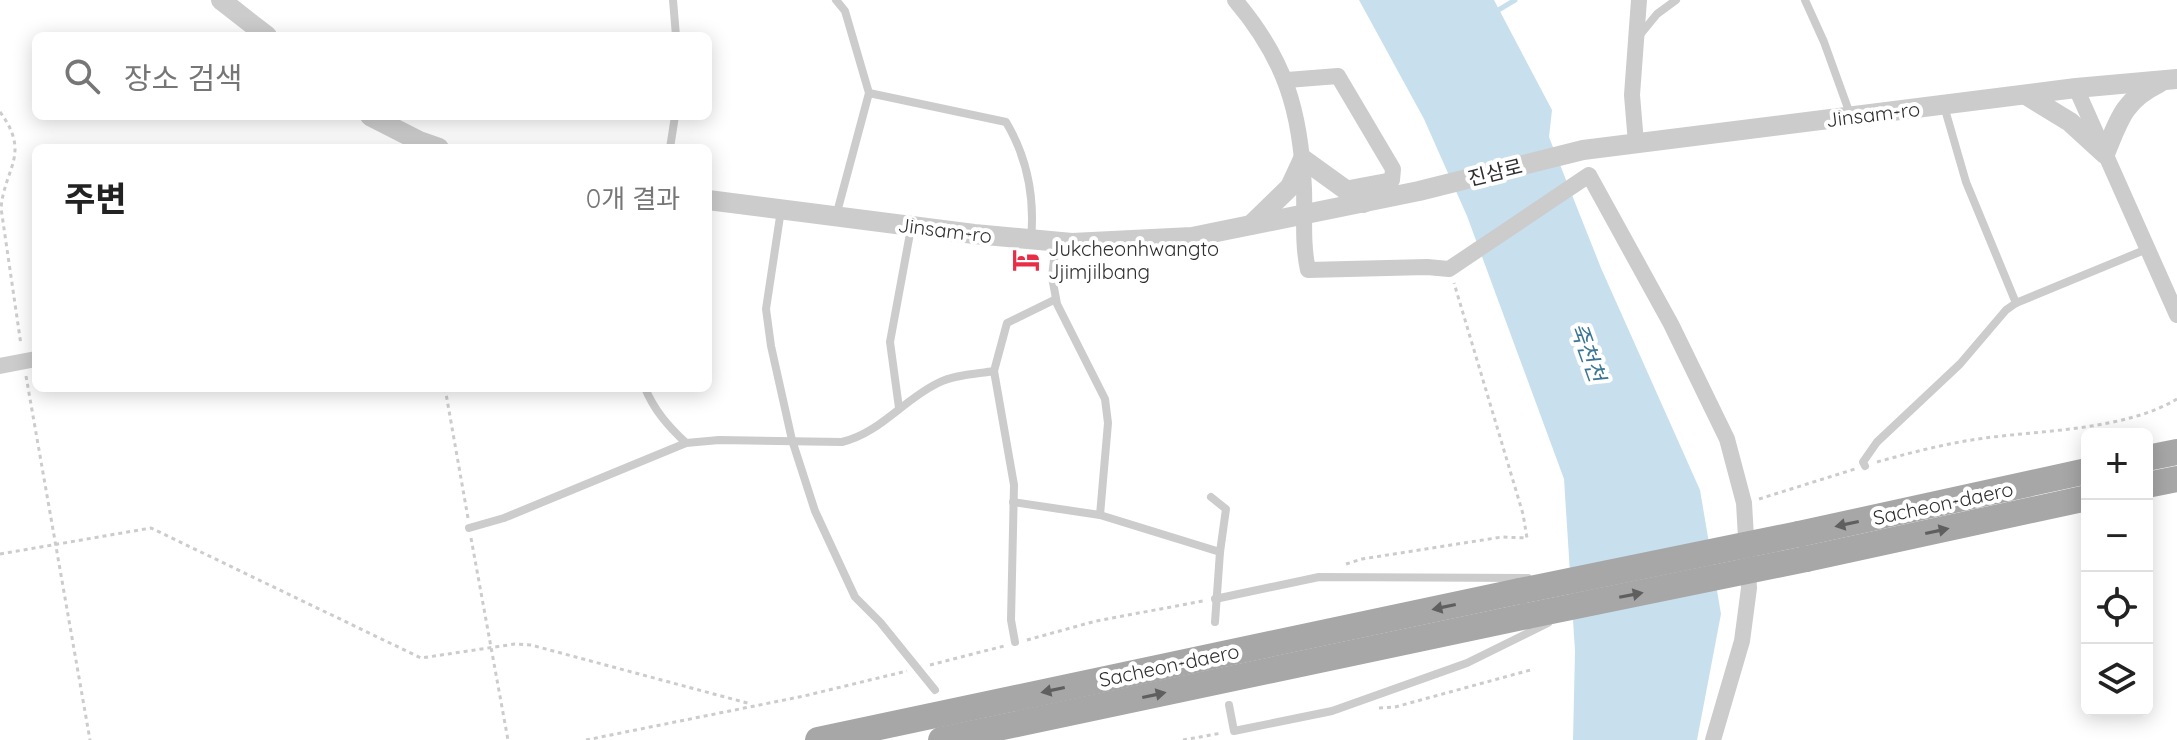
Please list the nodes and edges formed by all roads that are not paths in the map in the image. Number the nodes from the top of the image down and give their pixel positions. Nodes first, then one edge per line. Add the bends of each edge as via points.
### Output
1 (221, 0) edge
2 (673, 0) edge
3 (836, 0) edge
4 (1235, 0) edge
5 (1639, 0) edge
6 (1676, 0) edge
7 (1805, 0) edge
8 (262, 32) edge
9 (676, 32) edge
10 (1636, 40) junction
11 (2172, 79) edge
12 (1287, 80) junction
13 (2076, 88) junction
14 (869, 93) junction
15 (2026, 95) junction
16 (1944, 105) junction
17 (1851, 116) junction
18 (378, 120) edge
19 (674, 120) edge
20 (1636, 143) junction
21 (428, 144) edge
22 (671, 144) edge
23 (1576, 152) junction
24 (2105, 154) junction
25 (1303, 159) junction
26 (1582, 180) junction
27 (1344, 189) junction
28 (1419, 191) joint
29 (712, 200) edge
30 (1364, 203) junction
31 (781, 209) junction
32 (1303, 215) junction
33 (836, 216) junction
34 (1250, 225) junction
35 (911, 226) junction
36 (1031, 239) junction
37 (1056, 242) junction
38 (2148, 249) junction
39 (1056, 299) junction
40 (2016, 303) junction
41 (2177, 315) edge
42 (30, 360) edge
43 (0, 366) edge
44 (994, 371) junction
45 (647, 392) edge
46 (899, 408) junction
47 (2177, 438) edge
48 (792, 440) junction
49 (686, 443) junction
50 (2160, 456) edge
51 (1865, 466) road end
52 (2081, 473) edge
53 (1211, 497) dead end
54 (2081, 499) edge
55 (1013, 502) junction
56 (1100, 515) junction
57 (469, 528) road end
58 (1803, 546) junction
59 (1220, 552) junction
60 (1580, 592) junction
61 (1215, 599) junction
62 (1524, 603) junction
63 (1215, 622) dead end
64 (1015, 642) dead end
65 (935, 690) dead end
66 (1229, 705) dead end
67 (818, 740) edge
68 (941, 740) edge
69 (1713, 740) edge

1 - 8 street
2 - 9 lane
3 - 14 lane via 845,11
4 - 12 street
5 - 10 street
6 - 10 lane
7 - 17 lane
10 - 20 street
11 - 13 street, Jinsam-ro
11 - 24 street via 2130,102
12 - 25 street
12 - 27 street via 1338,76 1393,169 1392,180
13 - 15 street, Jinsam-ro
13 - 24 street
14 - 33 lane
14 - 36 lane via 1006,122 1028,178 1034,209
15 - 16 street, Jinsam-ro
15 - 24 street via 2070,122
16 - 17 street, Jinsam-ro
16 - 40 lane via 1966,182
17 - 20 street, Jinsam-ro
18 - 21 street
19 - 22 lane
20 - 23 street, Jinsam-ro
23 - 26 street
23 - 28 street, 진삼로
24 - 38 street
25 - 27 street
25 - 32 street
25 - 34 street via 1290,187
26 - 32 street via 1449,269 1308,270
26 - 69 street via 1671,324 1727,439 1744,503 1749,588 1744,628
27 - 30 street
28 - 30 street, Jinsam-ro
29 - 31 street, Jinsam-ro
30 - 32 street, Jinsam-ro
31 - 33 street, Jinsam-ro
31 - 48 lane via 766,309
32 - 34 street, Jinsam-ro
33 - 35 street, Jinsam-ro
34 - 37 street, Jinsam-ro via 1192,237
35 - 36 street, Jinsam-ro
35 - 46 lane via 890,342
36 - 37 street, Jinsam-ro
37 - 39 lane
38 - 40 lane
38 - 41 street
39 - 44 lane via 1007,323
39 - 56 lane via 1105,399 1108,423
40 - 51 lane via 1877,442 1866,455
42 - 43 street
44 - 46 lane via 941,381
44 - 55 lane
45 - 49 lane
46 - 48 lane via 876,430 855,439
47 - 50 main road
48 - 49 lane
48 - 65 lane via 815,511 855,597
49 - 57 lane
52 -> 58 main road, Sacheon-daero
53 - 59 lane via 1226,509
58 -> 54 main road, Sacheon-daero
55 - 56 lane
55 - 64 lane
56 - 59 lane
58 - 60 main road, bridge
59 - 61 lane
60 - 61 lane via 1319,577
60 - 62 main road, bridge
60 - 66 lane via 1467,663 1332,711 1234,731
61 - 63 lane
62 -> 67 main road, Sacheon-daero
68 -> 62 main road, Sacheon-daero

